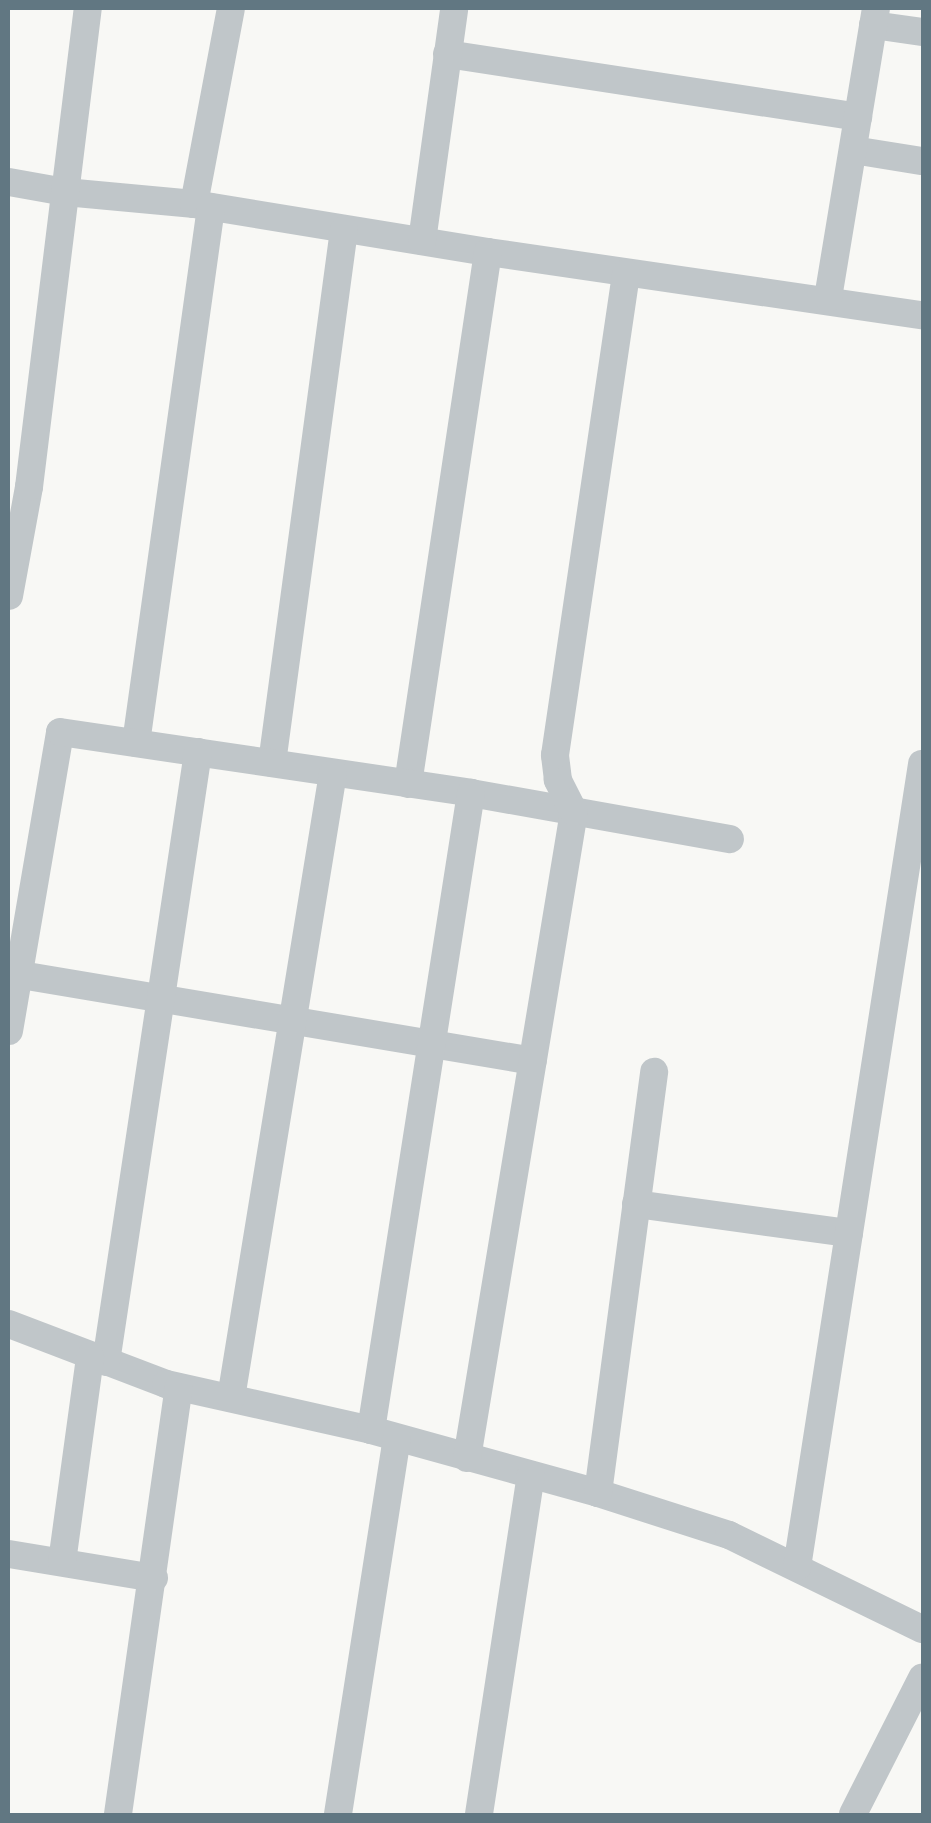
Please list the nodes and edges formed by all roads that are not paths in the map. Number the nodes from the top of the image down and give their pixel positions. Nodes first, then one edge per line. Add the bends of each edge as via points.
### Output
1 (88, 9) edge
2 (232, 9) edge
3 (454, 9) edge
4 (874, 17) edge
5 (922, 32) edge
6 (447, 54) junction
7 (858, 117) junction
8 (853, 150) junction
9 (922, 160) edge
10 (9, 182) edge
11 (65, 192) junction
12 (202, 205) junction
13 (344, 230) junction
14 (422, 241) junction
15 (488, 252) junction
16 (626, 273) junction
17 (828, 298) junction
18 (922, 315) edge
19 (9, 596) edge
20 (136, 743) junction
21 (198, 752) junction
22 (272, 763) junction
23 (922, 764) edge
24 (333, 773) junction
25 (408, 784) junction
26 (471, 793) junction
27 (574, 812) junction
28 (730, 839) dead end
29 (13, 974) edge
30 (161, 999) junction
31 (292, 1021) junction
32 (9, 1031) edge
33 (432, 1044) junction
34 (532, 1061) junction
35 (654, 1072) dead end
36 (636, 1204) junction
37 (849, 1233) junction
38 (9, 1324) edge
39 (98, 1359) junction
40 (179, 1387) junction
41 (231, 1398) junction
42 (371, 1430) junction
43 (397, 1440) junction
44 (467, 1458) junction
45 (530, 1475) junction
46 (598, 1493) junction
47 (9, 1554) edge
48 (62, 1562) junction
49 (797, 1567) junction
50 (154, 1578) junction
51 (922, 1629) edge
52 (922, 1678) edge
53 (118, 1814) edge
54 (338, 1814) edge
55 (479, 1814) edge
56 (853, 1814) edge

1 - 11 street
2 - 12 street
3 - 6 street
4 - 5 street
4 - 7 street
6 - 7 street
6 - 14 street
7 - 8 street
8 - 9 street
8 - 17 street
10 - 11 street
11 - 12 street
11 - 19 street via 29,487
12 - 13 street
12 - 20 street
13 - 14 street
13 - 22 street
14 - 15 street
15 - 16 street
15 - 25 street
16 - 17 street
16 - 27 street via 555,755 558,780
17 - 18 street
20 - 21 street
20 - 29 street via 60,732
21 - 22 street
21 - 30 street
22 - 24 street
23 - 37 street
24 - 25 street
24 - 31 street
25 - 26 street
26 - 27 street
26 - 33 street
27 - 28 street
27 - 34 street
29 - 30 street
29 - 32 street
30 - 31 street
30 - 39 street
31 - 33 street
31 - 41 street
33 - 34 street
33 - 42 street
34 - 44 street
35 - 36 street
36 - 37 street
36 - 46 street
37 - 49 street
38 - 39 street
39 - 40 street
39 - 48 street
40 - 41 street
40 - 50 street
41 - 42 street
42 - 43 street
43 - 44 street
43 - 54 street
44 - 45 street
45 - 46 street
45 - 55 street
46 - 49 street via 729,1535
47 - 48 street
48 - 50 street
49 - 51 street
50 - 53 street
52 - 56 street

